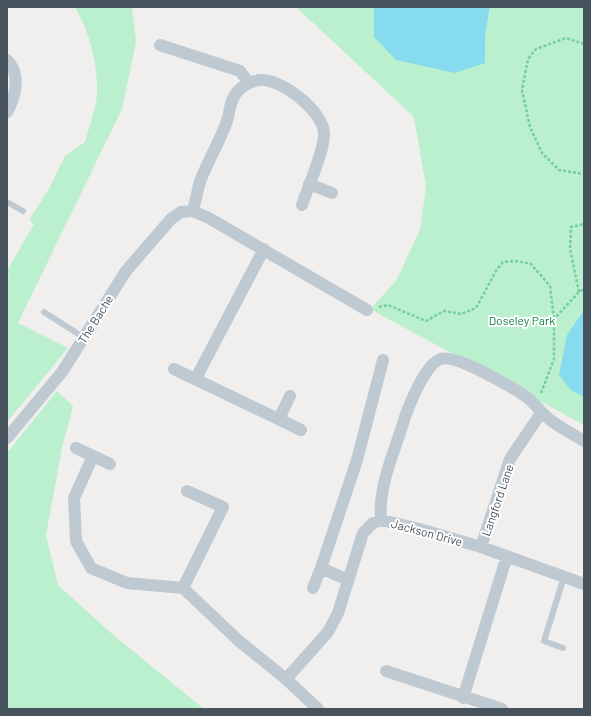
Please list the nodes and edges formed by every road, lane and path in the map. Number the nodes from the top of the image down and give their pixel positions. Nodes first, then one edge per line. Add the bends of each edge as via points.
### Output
1 (584, 44) edge
2 (160, 45) dead end
3 (7, 60) edge
4 (248, 82) junction
5 (7, 112) edge
6 (584, 174) edge
7 (309, 184) junction
8 (332, 193) dead end
9 (7, 202) edge
10 (302, 205) dead end
11 (23, 211) dead end
12 (192, 211) junction
13 (584, 224) edge
14 (264, 249) junction
15 (584, 289) edge
16 (578, 292) junction
17 (367, 310) joint
18 (44, 312) dead end
19 (554, 319) junction
20 (83, 338) junction
21 (383, 360) dead end
22 (174, 369) dead end
23 (196, 378) junction
24 (290, 396) dead end
25 (532, 403) junction
26 (541, 413) junction
27 (279, 419) junction
28 (301, 430) dead end
29 (7, 438) edge
30 (584, 441) edge
31 (76, 448) dead end
32 (93, 456) junction
33 (110, 464) dead end
34 (187, 491) dead end
35 (381, 520) junction
36 (481, 548) junction
37 (508, 556) junction
38 (321, 568) junction
39 (564, 577) junction
40 (348, 580) junction
41 (584, 584) edge
42 (183, 588) junction
43 (313, 588) dead end
44 (563, 648) dead end
45 (386, 671) dead end
46 (286, 679) junction
47 (463, 698) junction
48 (318, 709) edge
49 (502, 709) edge

1 - 6 path via 566,38 536,49 528,59 522,90 530,127 542,153 559,170
2 - 4 street via 240,71
3 - 5 street via 14,71 16,85
4 - 7 street via 262,80 276,83 309,106 322,123 323,144
4 - 12 street via 232,100 227,121 200,181
7 - 8 street
7 - 10 street
9 - 11 lane
12 - 14 street
12 - 20 street, The Bache via 181,212 171,219 126,271
13 - 16 path via 571,227 570,249
14 - 17 street
14 - 23 street
15 - 16 path
16 - 19 path
17 - 19 path via 388,305 426,321 444,311 461,314 476,308 503,262 517,260 531,264 550,286
18 - 20 lane
19 - 25 path via 554,359 541,393
20 - 29 street, The Bache via 62,372
21 - 38 street via 357,460
22 - 23 street
23 - 27 street
24 - 27 street
25 - 26 street
25 - 35 street via 497,379 458,361 447,358 435,362 417,389 408,411 381,495
26 - 30 street
26 - 36 street, Langford Lane via 510,459
27 - 28 street
31 - 32 street
32 - 33 street
32 - 42 street via 74,498 76,541 91,568 127,583
34 - 42 street via 223,507
35 - 36 street, Jackson Drive
35 - 40 street, Jackson Drive via 363,533
36 - 37 street, Jackson Drive
37 - 39 street, Jackson Drive
37 - 47 street
38 - 40 street
38 - 43 street
39 - 41 street, Jackson Drive
39 - 44 lane via 544,641
40 - 46 street, Jackson Drive via 338,613 328,632
42 - 46 street
45 - 47 street
46 - 48 street
47 - 49 street

